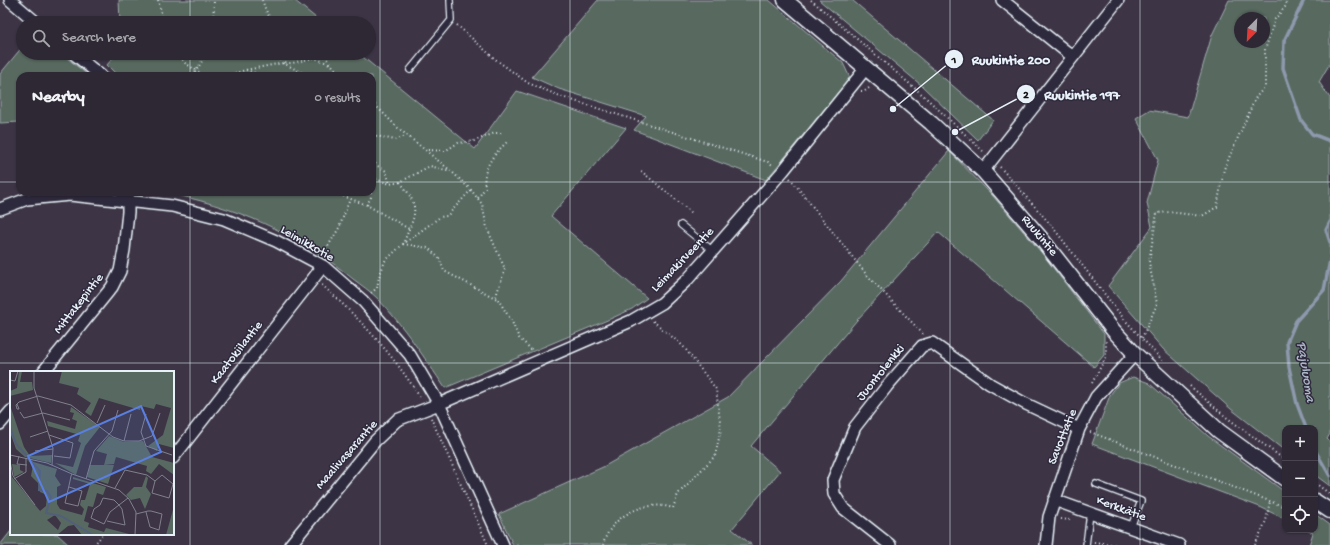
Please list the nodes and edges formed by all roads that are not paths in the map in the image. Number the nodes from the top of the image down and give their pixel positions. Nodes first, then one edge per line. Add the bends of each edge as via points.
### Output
1 (10, 0) edge
2 (450, 0) edge
3 (786, 0) edge
4 (1002, 0) edge
5 (1118, 0) edge
6 (29, 16) edge
7 (1073, 58) junction
8 (82, 60) edge
9 (866, 68) junction
10 (410, 70) dead end
11 (96, 72) edge
12 (983, 171) junction
13 (53, 196) edge
14 (127, 196) edge
15 (0, 208) edge
16 (681, 225) dead end
17 (713, 251) junction
18 (319, 264) junction
19 (1135, 354) junction
20 (44, 371) edge
21 (439, 404) junction
22 (10, 411) edge
23 (0, 424) edge
24 (1079, 428) junction
25 (174, 457) edge
26 (1282, 477) edge
27 (1096, 484) dead end
28 (1054, 500) junction
29 (1318, 503) edge
30 (1330, 511) edge
31 (1090, 513) junction
32 (1131, 527) junction
33 (1087, 543) edge
34 (290, 545) edge
35 (504, 545) edge
36 (890, 545) edge
37 (1046, 545) edge
38 (1180, 545) edge

1 - 6 street
2 - 10 lane via 451,20
3 - 9 street, Ruukintie
4 - 7 street
5 - 7 street
7 - 12 street
8 - 11 street
9 - 12 street, Ruukintie
9 - 17 street, Leimakirveentie via 783,171
12 - 19 street, Ruukintie
13 - 15 street, Leimikkotie via 27,199
14 - 18 street, Leimikkotie via 224,219 276,241
14 - 20 street, Mittakepintie via 128,212 120,271 112,287
16 - 17 lane
17 - 21 street, Leimakirveentie via 662,303 631,321
18 - 21 street, Leimikkotie via 363,301 410,355
18 - 25 street, Kaatokiilantie via 314,277
19 - 24 street, Savottatie via 1096,397
19 - 26 street, Ruukintie via 1219,431
21 - 34 street, Maalivasarantie via 397,420 374,441
21 - 35 street, Leimikkotie
22 - 23 street
24 - 28 street, Savottatie
24 - 36 street, Juontolenkki via 990,384 932,343 922,346 855,427 833,480 834,494 843,508
27 - 32 lane via 1141,501
28 - 31 street, Kerkkätie
28 - 37 street, Savottatie via 1049,516
29 - 30 street
31 - 32 street, Kerkkätie
31 - 33 lane
32 - 38 street, Kerkkätie

